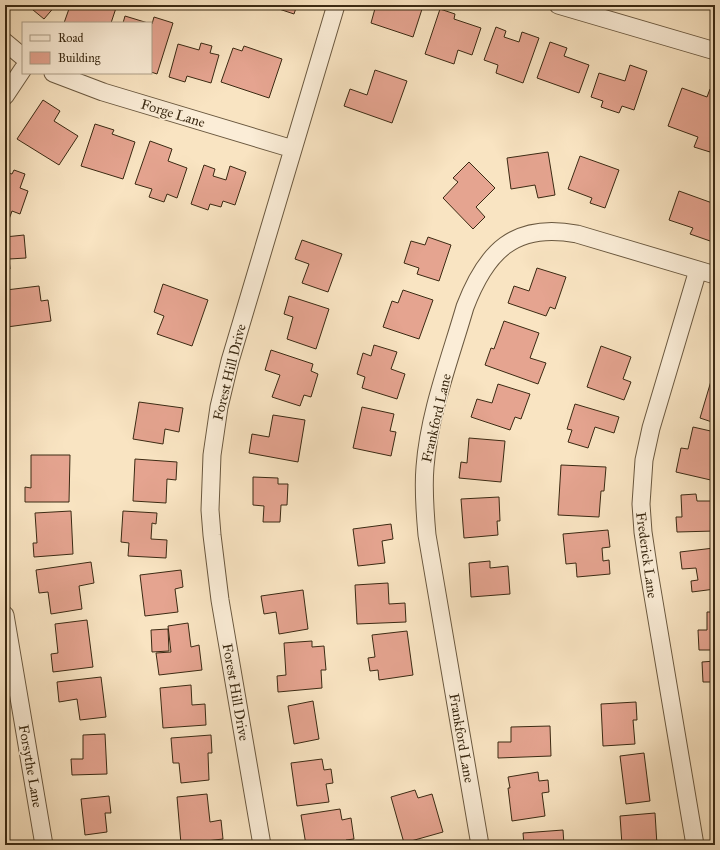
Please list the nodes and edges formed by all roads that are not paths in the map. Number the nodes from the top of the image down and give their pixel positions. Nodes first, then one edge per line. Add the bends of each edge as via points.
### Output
1 (336, 5) edge
2 (558, 5) edge
3 (5, 42) edge
4 (715, 52) edge
5 (22, 55) edge
6 (22, 70) edge
7 (56, 74) edge
8 (5, 96) edge
9 (294, 149) junction
10 (698, 270) junction
11 (715, 275) edge
12 (5, 615) edge
13 (44, 845) edge
14 (262, 845) edge
15 (480, 845) edge
16 (695, 845) edge

1 - 9 street, Forest Hill Drive
2 - 4 street
3 - 5 street
6 - 8 street
7 - 9 street, Forge Lane via 103,92
9 - 14 street, Forest Hill Drive via 224,384 215,429 211,481 210,510 215,565
10 - 11 street, Frankford Lane
10 - 15 street, Frankford Lane via 577,234 558,230 541,232 513,241 496,253 481,271 465,307 432,422 426,452 424,484 427,535
10 - 16 street, Frederick Lane via 646,446 641,504 649,572
12 - 13 street, Forsythe Lane

